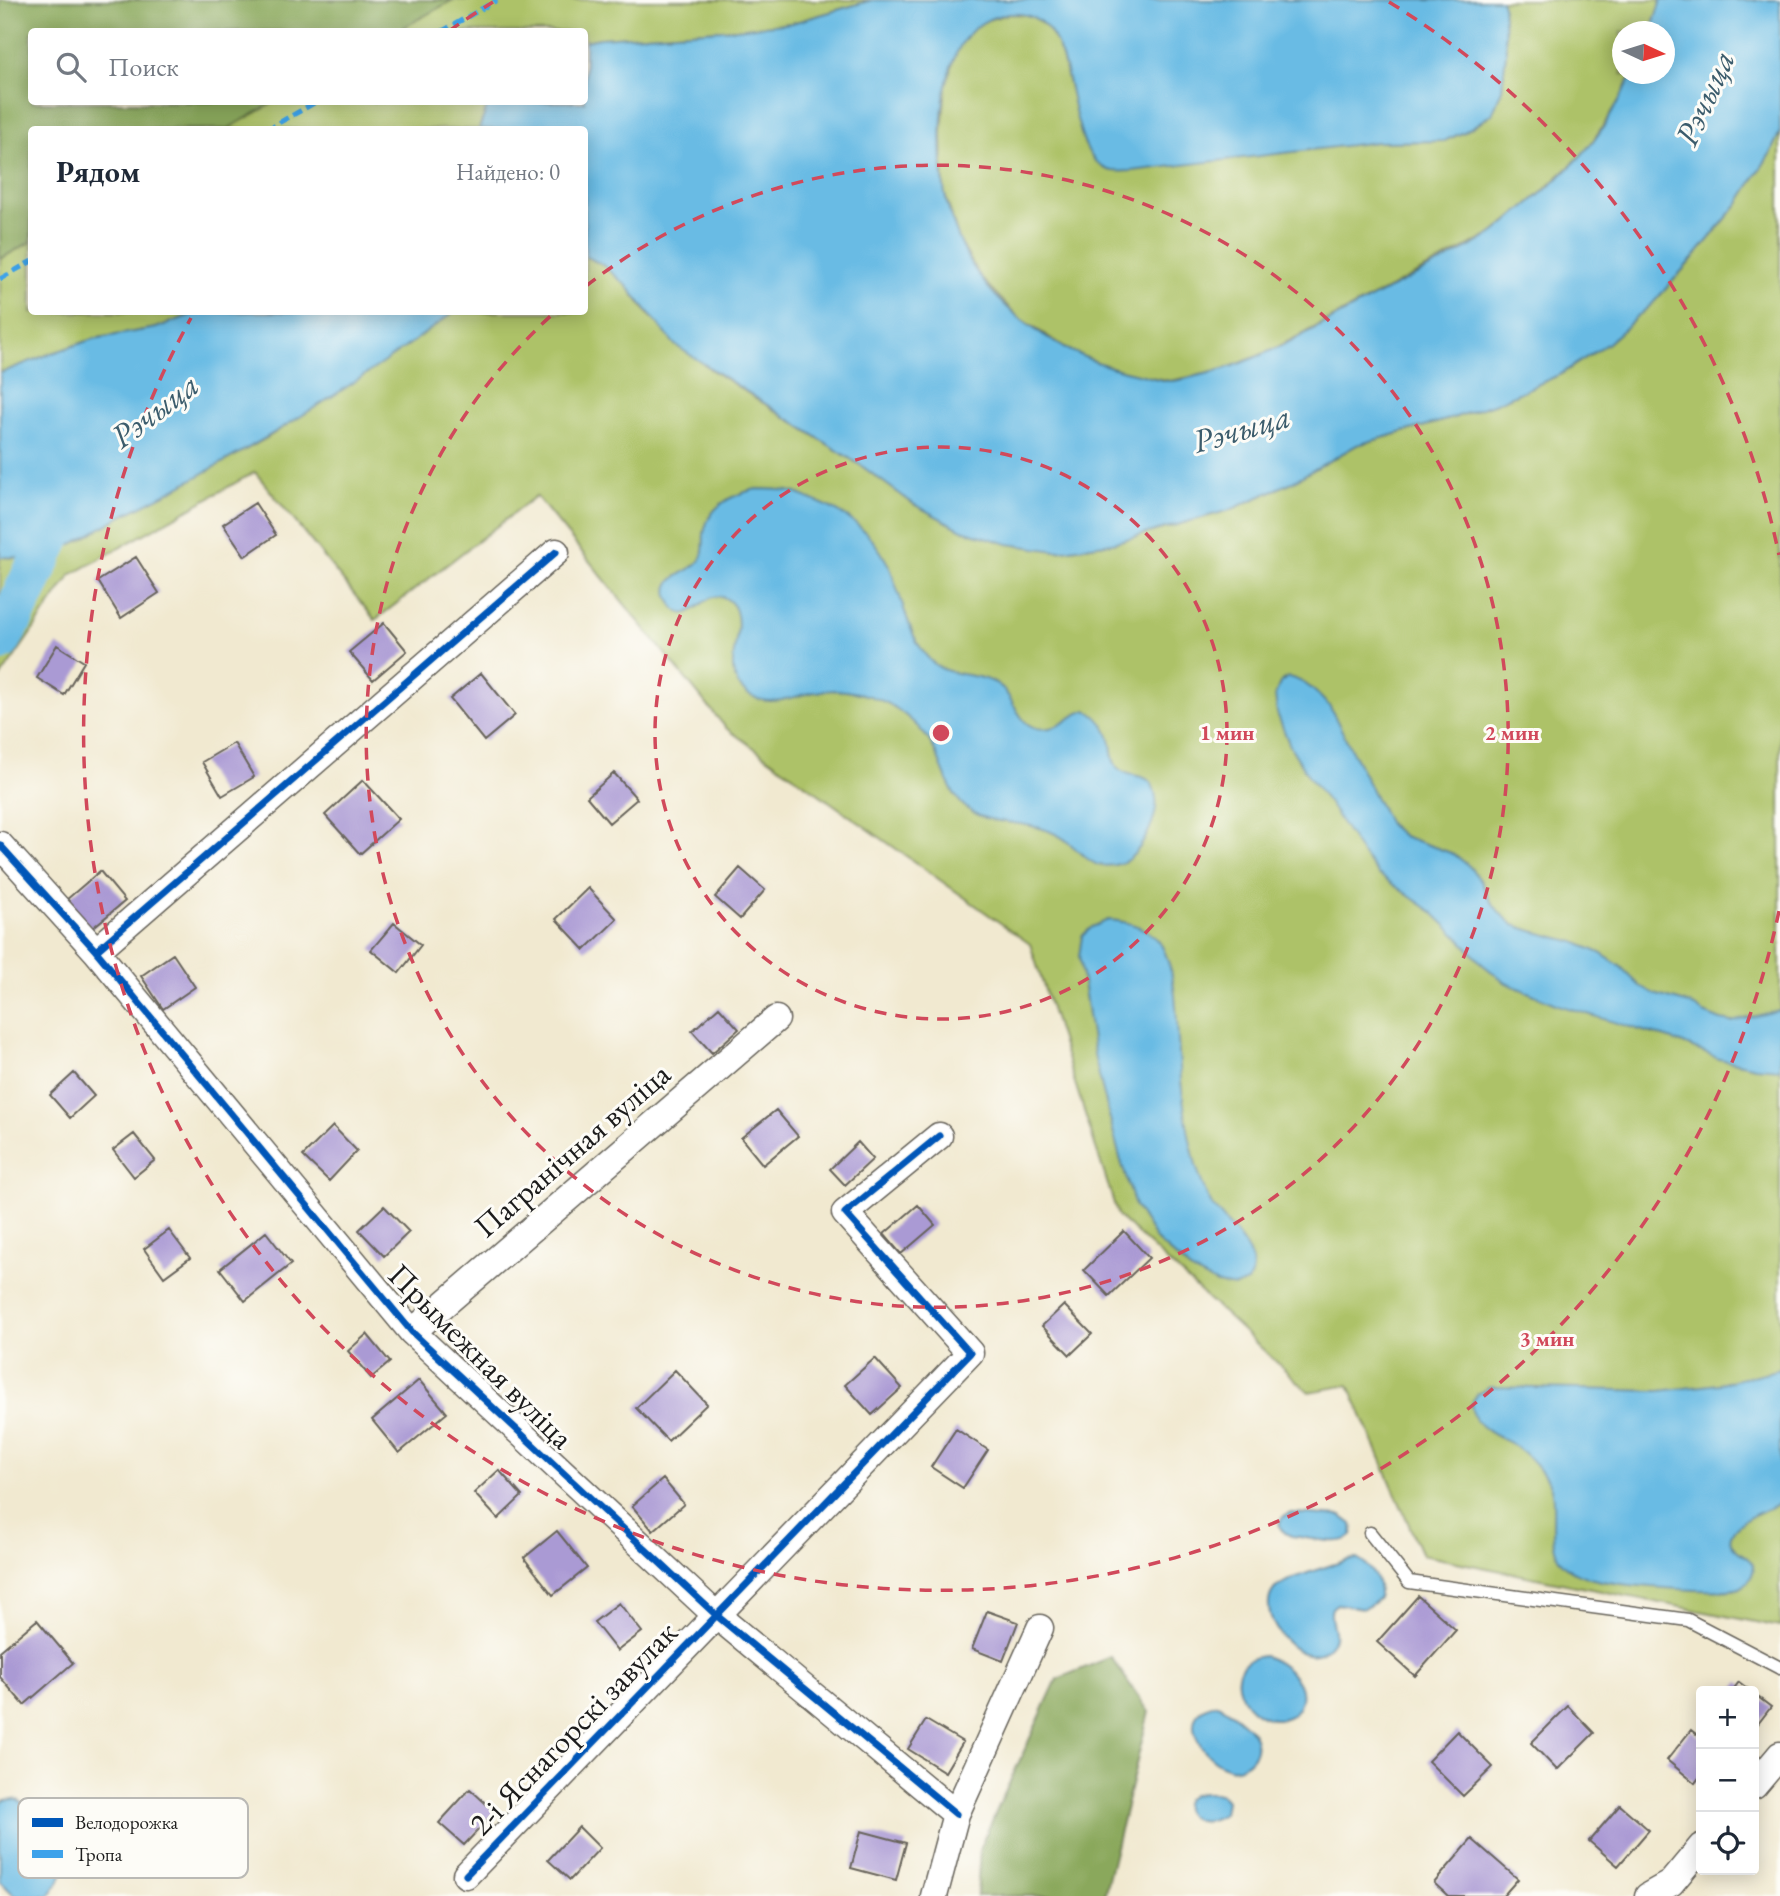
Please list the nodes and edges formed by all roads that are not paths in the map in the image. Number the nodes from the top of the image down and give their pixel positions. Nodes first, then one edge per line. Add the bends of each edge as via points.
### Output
1 (556, 552) dead end
2 (0, 845) edge
3 (96, 951) junction
4 (776, 1019) dead end
5 (939, 1136) dead end
6 (412, 1332) junction
7 (1370, 1533) dead end
8 (716, 1615) junction
9 (1040, 1628) dead end
10 (1780, 1668) edge
11 (1780, 1755) edge
12 (1759, 1780) edge
13 (956, 1814) junction
14 (1696, 1853) edge
15 (466, 1875) dead end
16 (934, 1896) edge
17 (1648, 1896) edge

1 - 3 street
2 - 3 street, Прымежная вуліца
3 - 6 street, Прымежная вуліца
4 - 6 street, Пагранічная вуліца
5 - 8 street, 2-і Яснагорскі завулак via 845,1213 970,1353
6 - 8 street, Прымежная вуліца
7 - 10 lane via 1409,1582 1688,1620
8 - 13 street, Прымежная вуліца
8 - 15 street, 2-і Яснагорскі завулак
9 - 13 street
11 - 12 street
13 - 16 street
14 - 17 street via 1671,1883

